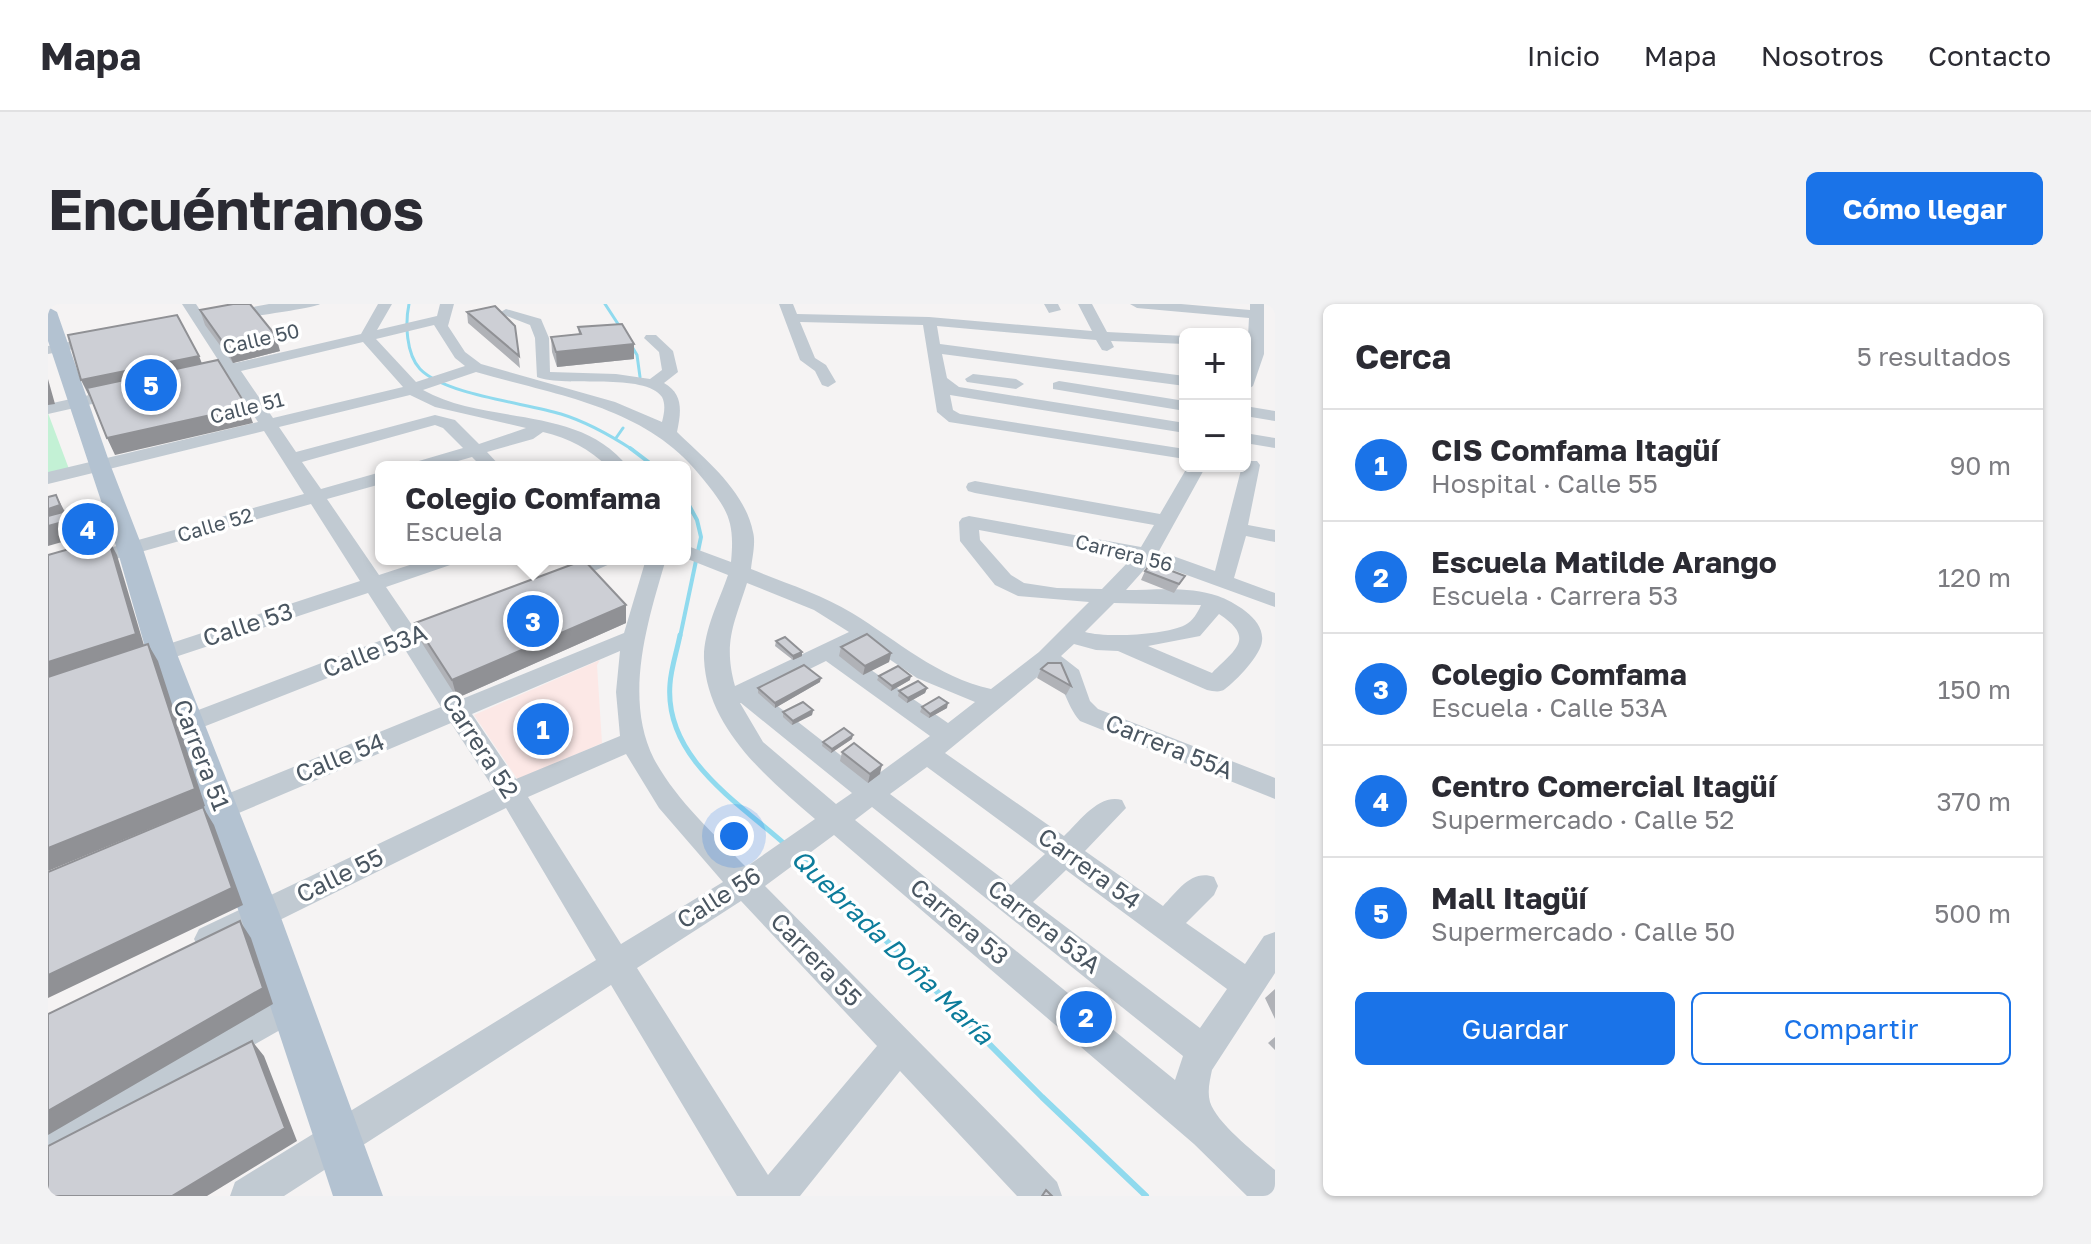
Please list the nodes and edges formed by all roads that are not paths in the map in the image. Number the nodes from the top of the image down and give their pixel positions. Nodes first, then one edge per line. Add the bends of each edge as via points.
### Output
1 (189, 304) edge
2 (313, 304) edge
3 (385, 304) edge
4 (447, 304) edge
5 (1085, 304) edge
6 (1137, 304) edge
7 (790, 311) edge
8 (48, 312) edge
9 (826, 312) edge
10 (506, 313) edge
11 (1257, 315) edge
12 (439, 319) junction
13 (929, 321) junction
14 (192, 323) junction
15 (981, 326) junction
16 (1275, 330) edge
17 (1054, 334) junction
18 (125, 335) edge
19 (370, 336) junction
20 (1101, 336) junction
21 (651, 338) dead end
22 (1179, 340) edge
23 (1251, 348) edge
24 (54, 349) edge
25 (936, 366) junction
26 (231, 368) junction
27 (471, 369) junction
28 (1124, 373) junction
29 (202, 375) edge
30 (1014, 378) dead end
31 (1179, 380) edge
32 (1251, 380) edge
33 (828, 382) dead end
34 (653, 384) junction
35 (1059, 386) dead end
36 (143, 388) edge
37 (413, 389) junction
38 (77, 403) junction
39 (1179, 405) edge
40 (48, 409) edge
41 (1251, 412) edge
42 (1275, 416) edge
43 (268, 425) junction
44 (541, 425) junction
45 (1179, 427) edge
46 (668, 433) junction
47 (1251, 439) edge
48 (1275, 443) edge
49 (476, 451) junction
50 (1179, 453) edge
51 (291, 459) junction
52 (440, 461) edge
53 (486, 461) edge
54 (611, 461) edge
55 (99, 466) junction
56 (1251, 466) edge
57 (1275, 470) edge
58 (1194, 472) edge
59 (1247, 472) edge
60 (48, 478) edge
61 (375, 480) edge
62 (975, 487) dead end
63 (315, 497) junction
64 (1037, 498) junction
65 (1165, 521) junction
66 (1238, 529) junction
67 (1025, 531) junction
68 (1275, 536) edge
69 (130, 549) junction
70 (691, 553) edge
71 (1147, 554) junction
72 (431, 565) edge
73 (584, 565) edge
74 (654, 565) edge
75 (731, 568) junction
76 (48, 572) edge
77 (373, 584) junction
78 (534, 588) edge
79 (1217, 591) junction
80 (1110, 594) junction
81 (1275, 600) edge
82 (451, 621) edge
83 (865, 633) junction
84 (1071, 635) junction
85 (634, 637) junction
86 (409, 638) junction
87 (1121, 644) junction
88 (828, 651) junction
89 (162, 654) junction
90 (1047, 657) junction
91 (116, 669) edge
92 (735, 696) junction
93 (996, 698) junction
94 (456, 711) junction
95 (189, 723) junction
96 (634, 740) junction
97 (937, 745) junction
98 (1275, 789) edge
99 (511, 793) junction
100 (220, 808) junction
101 (1112, 808) dead end
102 (184, 824) edge
103 (825, 827) junction
104 (1066, 851) junction
105 (743, 882) junction
106 (1203, 886) dead end
107 (1013, 902) junction
108 (260, 915) junction
109 (1165, 924) junction
110 (1275, 946) edge
111 (177, 955) edge
112 (616, 963) junction
113 (1249, 986) junction
114 (291, 1006) junction
115 (899, 1046) junction
116 (1204, 1052) junction
117 (1207, 1131) junction
118 (338, 1140) junction
119 (48, 1143) edge
120 (1028, 1190) edge
121 (249, 1196) edge
122 (358, 1196) edge
123 (759, 1196) edge
124 (775, 1196) edge
125 (1274, 1196) edge

1 - 14 street, Carrera 52
2 - 14 street
3 - 19 street
4 - 12 street
5 - 20 street
6 - 11 street
7 - 9 street
7 - 33 street via 808,360 821,368
8 - 24 main road, Carrera 51
9 - 13 street
10 - 34 street via 536,322 542,338 542,374
11 - 16 street
11 - 23 street
12 - 19 street, Calle 50
12 - 27 street
13 - 15 street
13 - 25 street
14 - 26 street, Carrera 52
15 - 17 street
15 - 17 street via 981,345 1046,355 1056,351
17 - 20 street
18 - 24 street
19 - 26 street, Calle 50
19 - 37 street
20 - 22 street
20 - 28 street
21 - 34 street via 666,351 670,372
23 - 32 street via 1260,370
24 - 38 main road, Carrera 51
25 - 28 street
25 - 30 street
25 - 45 street via 954,391
25 - 50 street via 945,412 955,418
26 - 29 street, Calle 50
26 - 43 street, Carrera 52
27 - 37 street, Calle 51
27 - 46 street, Carrera 53 via 609,405
28 - 31 street
34 - 46 street via 666,390 673,402
35 - 39 street
36 - 38 street
37 - 43 street, Calle 51
37 - 44 street via 441,404
38 - 40 street
38 - 55 main road, Carrera 51
41 - 42 street
43 - 51 street, Carrera 52
43 - 55 street, Calle 51
44 - 49 street via 527,435
44 - 54 street via 583,439
46 - 75 street, Carrera 53 via 705,469 740,518 744,533
47 - 48 street
49 - 51 street via 443,421
49 - 52 street
49 - 53 street
51 - 63 street, Carrera 52
55 - 60 street, Calle 51
55 - 69 main road, Carrera 51
56 - 57 street
58 - 65 street, Calle 56
59 - 66 street
61 - 63 street, Calle 52
62 - 64 street
63 - 69 street, Calle 52
63 - 77 street, Carrera 52
64 - 65 street
64 - 67 street
65 - 71 street, Calle 56
66 - 68 street
66 - 79 street
67 - 71 street, Carrera 56
67 - 80 street, Carrera 56 via 970,520 970,541 1010,585 1032,593
69 - 76 street, Calle 52
69 - 89 main road, Carrera 51
70 - 75 street
71 - 79 street, Carrera 56
71 - 80 street, Calle 56
72 - 77 street, Calle 53
73 - 78 street
74 - 85 street, Carrera 55
75 - 83 street via 822,605
75 - 92 street, Carrera 53 via 716,660
77 - 86 street, Carrera 52
77 - 89 street, Calle 53
79 - 80 street via 1188,596
79 - 81 street, Carrera 56
79 - 87 street via 1207,617 1192,631
79 - 87 street via 1249,630 1251,644 1216,684
80 - 84 street, Calle 56
82 - 86 street, Calle 53A
83 - 88 street
83 - 93 street via 930,678 961,692
84 - 87 street
84 - 90 street, Calle 56
85 - 94 street, Calle 54
85 - 96 street, Carrera 55 via 628,681
86 - 94 street, Carrera 52
86 - 95 street, Calle 53A
88 - 92 street
88 - 97 street, Carrera 54
89 - 91 street, Calle 53
89 - 95 main road, Carrera 51
90 - 93 street, Calle 56
90 - 98 street, Carrera 55A via 1071,676 1079,704 1089,715
92 - 103 street, Carrera 53 via 754,749
92 - 107 street, Carrera 53A
93 - 97 street, Calle 56
94 - 99 street, Carrera 52
94 - 100 street, Calle 54
95 - 100 main road, Carrera 51
96 - 99 street, Calle 55
96 - 105 street, Carrera 55 via 652,777 679,813
97 - 103 street, Calle 56
97 - 104 street, Carrera 54
99 - 108 street, Calle 55
99 - 112 street, Carrera 52
100 - 102 street, Calle 54
100 - 108 main road, Carrera 51
101 - 104 street
103 - 105 street, Calle 56
103 - 117 street, Carrera 53
104 - 107 street
104 - 109 street, Carrera 54
105 - 112 street, Calle 56
105 - 115 street, Carrera 55
106 - 109 street
107 - 116 street, Carrera 53A
108 - 111 street, Calle 55
108 - 114 main road, Carrera 51
109 - 113 street, Carrera 54
110 - 113 street
112 - 118 street, Calle 56
112 - 123 street, Carrera 52
113 - 116 street
114 - 118 main road, Carrera 51
114 - 119 street
115 - 120 street, Carrera 55
115 - 124 street
116 - 117 street via 1190,1080 1192,1109
117 - 125 street
118 - 121 street, Calle 56
118 - 122 main road, Carrera 51

